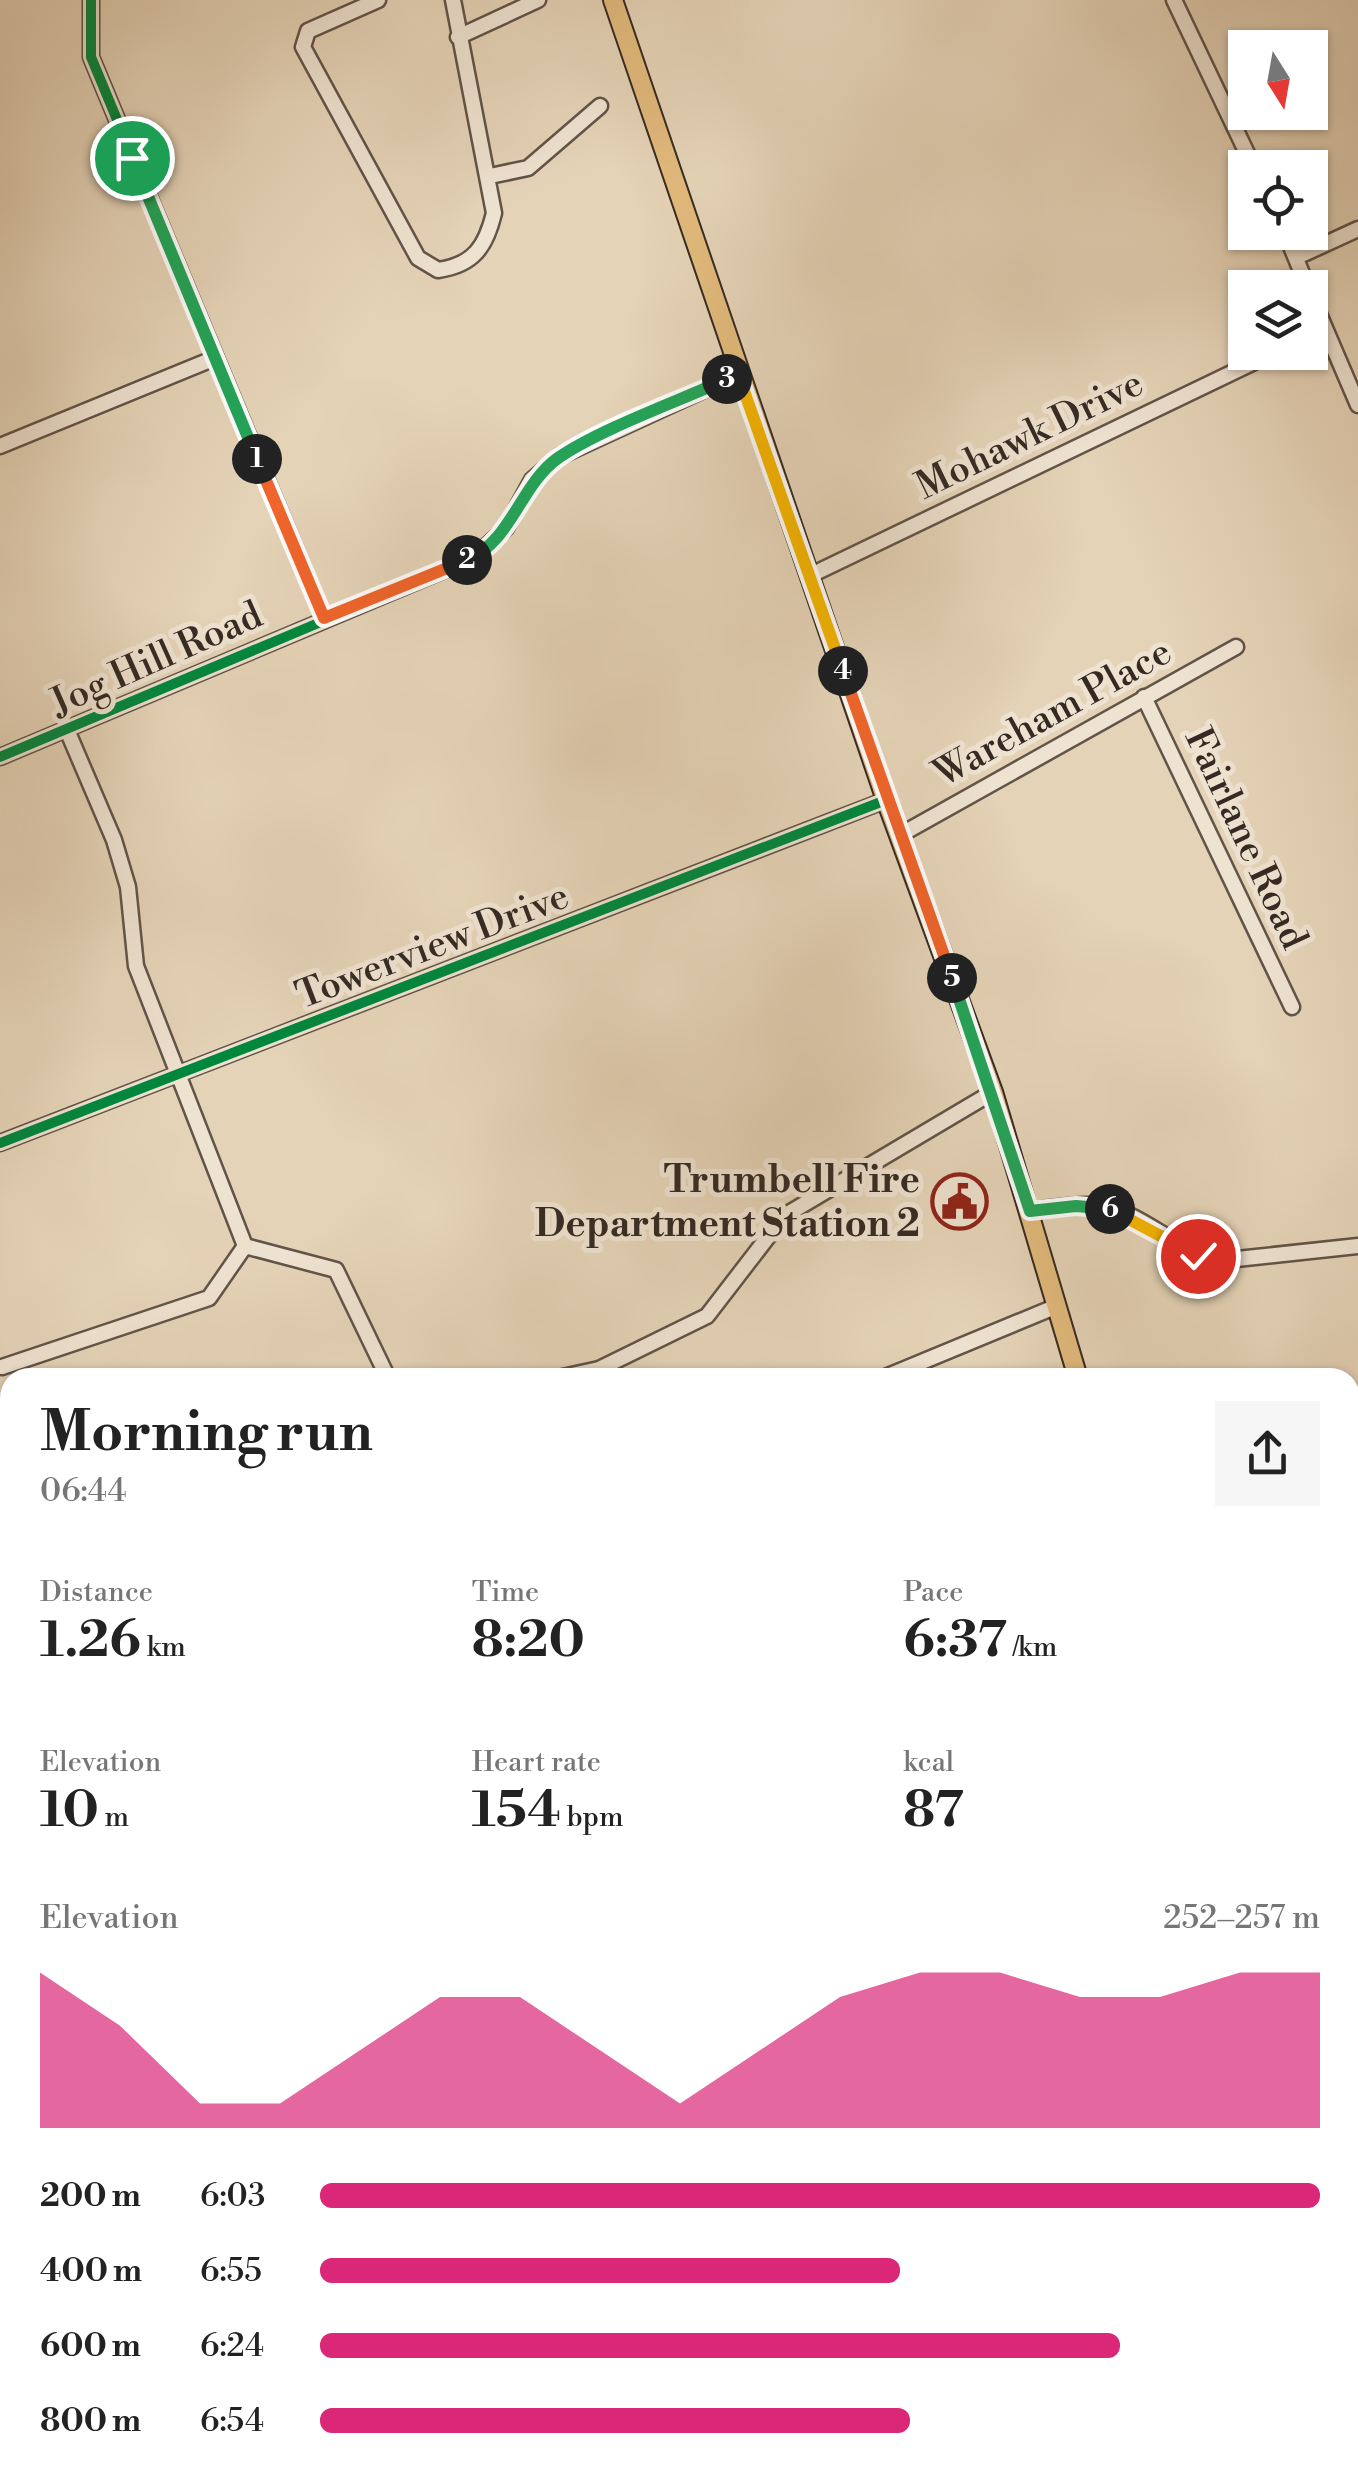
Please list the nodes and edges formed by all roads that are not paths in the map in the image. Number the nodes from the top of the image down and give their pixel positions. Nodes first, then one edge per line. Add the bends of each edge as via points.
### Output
1 (91, 0) edge
2 (378, 0) edge
3 (453, 0) edge
4 (538, 0) edge
5 (613, 0) edge
6 (1174, 0) edge
7 (458, 37) junction
8 (600, 106) dead end
9 (1245, 150) edge
10 (490, 176) junction
11 (1358, 229) edge
12 (1294, 250) edge
13 (1297, 257) junction
14 (1302, 270) edge
15 (1328, 352) edge
16 (214, 358) junction
17 (1237, 370) edge
18 (738, 374) junction
19 (1358, 405) edge
20 (0, 446) edge
21 (810, 575) junction
22 (324, 618) junction
23 (1236, 647) dead end
24 (1144, 697) junction
25 (67, 730) junction
26 (0, 757) edge
27 (886, 800) junction
28 (900, 834) junction
29 (1292, 1007) dead end
30 (176, 1077) junction
31 (993, 1092) junction
32 (0, 1141) edge
33 (1030, 1211) junction
34 (245, 1246) junction
35 (1358, 1246) edge
36 (1056, 1306) junction
37 (2, 1368) edge
38 (383, 1368) edge
39 (603, 1368) edge
40 (907, 1368) edge
41 (1075, 1368) edge

1 - 16 street via 91,57
2 - 10 street via 308,31 303,46 418,258 438,270 460,267 486,245 494,213
3 - 7 street
4 - 7 street
5 - 18 main road
6 - 9 street
7 - 10 street
8 - 10 street via 528,168
11 - 13 street
12 - 13 street
13 - 14 street
15 - 19 street
16 - 20 street
16 - 22 street
17 - 21 street, Mohawk Drive
18 - 21 main road
18 - 22 street, Jog Hill Road via 560,456 532,480 506,528 475,556
21 - 27 main road
22 - 25 street, Jog Hill Road
23 - 24 street, Wareham Place
24 - 28 street, Wareham Place
24 - 29 street, Fairlane Road
25 - 26 street, Jog Hill Road
25 - 30 street via 114,840 128,887 136,966
27 - 28 main road
27 - 30 street, Towerview Drive
28 - 31 main road
30 - 32 street, Towerview Drive
30 - 34 street
31 - 33 main road
31 - 39 street via 784,1216 706,1316
33 - 35 street via 1097,1205 1218,1262
33 - 36 main road
34 - 37 street via 208,1298
34 - 38 street via 336,1270
36 - 40 street
36 - 41 main road

